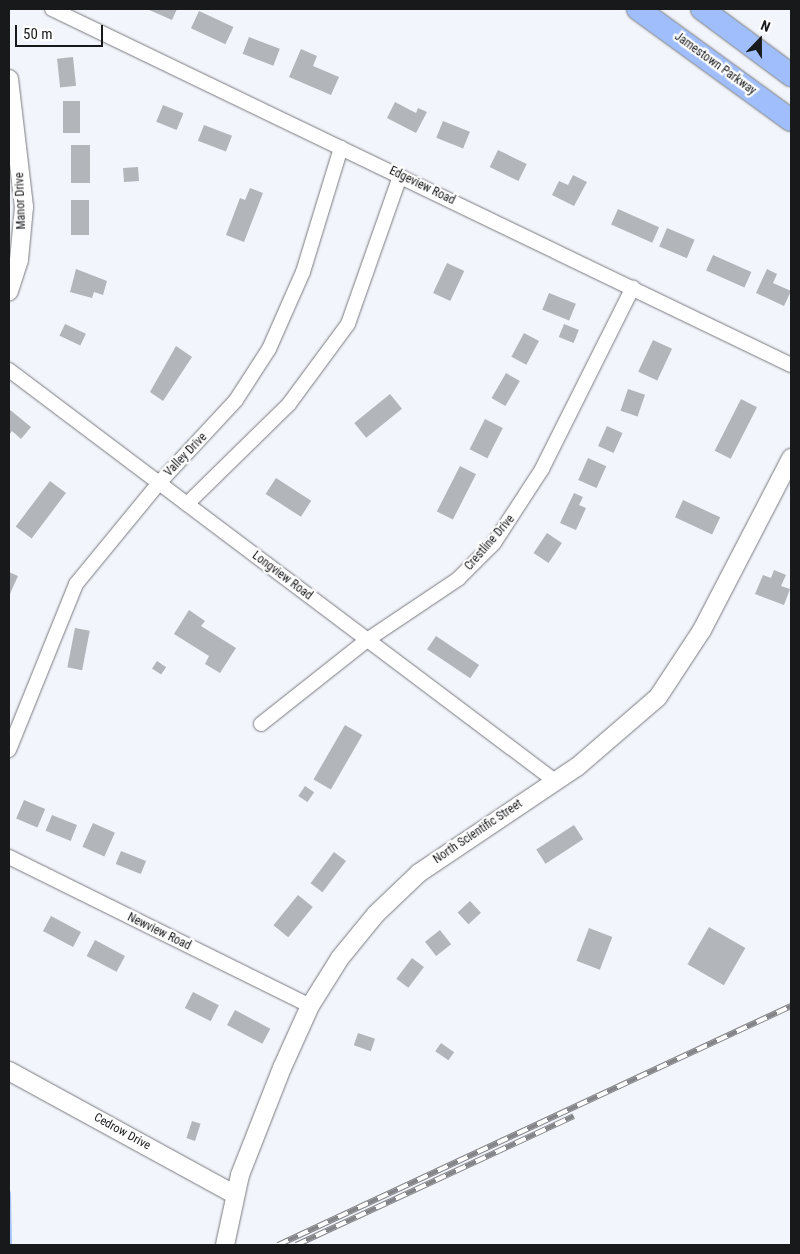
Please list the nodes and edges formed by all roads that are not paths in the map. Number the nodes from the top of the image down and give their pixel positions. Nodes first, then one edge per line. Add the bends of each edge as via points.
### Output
1 (52, 9) edge
2 (638, 9) edge
3 (702, 9) edge
4 (791, 75) edge
5 (9, 79) edge
6 (791, 120) edge
7 (341, 148) junction
8 (400, 176) junction
9 (632, 287) junction
10 (9, 292) edge
11 (791, 365) edge
12 (9, 370) edge
13 (791, 458) edge
14 (159, 483) junction
15 (187, 504) junction
16 (367, 640) junction
17 (262, 724) dead end
18 (9, 750) edge
19 (555, 781) junction
20 (9, 857) edge
21 (310, 1006) junction
22 (9, 1071) edge
23 (234, 1194) junction
24 (225, 1245) edge

1 - 7 street, Edgeview Road
2 - 6 main road, Jamestown Parkway
3 - 4 main road
5 - 10 street, Manor Drive via 24,207 18,260
7 - 8 street, Edgeview Road
7 - 14 street, Valley Drive via 303,272 269,349 236,400
8 - 9 street, Edgeview Road
8 - 15 street via 348,324 288,404
9 - 11 street, Edgeview Road
9 - 16 street, Crestline Drive via 510,522 458,579
12 - 14 street, Longview Road
13 - 19 street, North Scientific Street via 674,675 620,734
14 - 15 street, Longview Road
14 - 18 street, Valley Drive via 76,584
15 - 16 street, Longview Road
16 - 17 street, Crestline Drive
16 - 19 street, Longview Road
19 - 21 street, North Scientific Street via 441,856 398,892 358,934
20 - 21 street, Newview Road
21 - 23 street, North Scientific Street
22 - 23 street, Cedrow Drive
23 - 24 street, North Scientific Street

